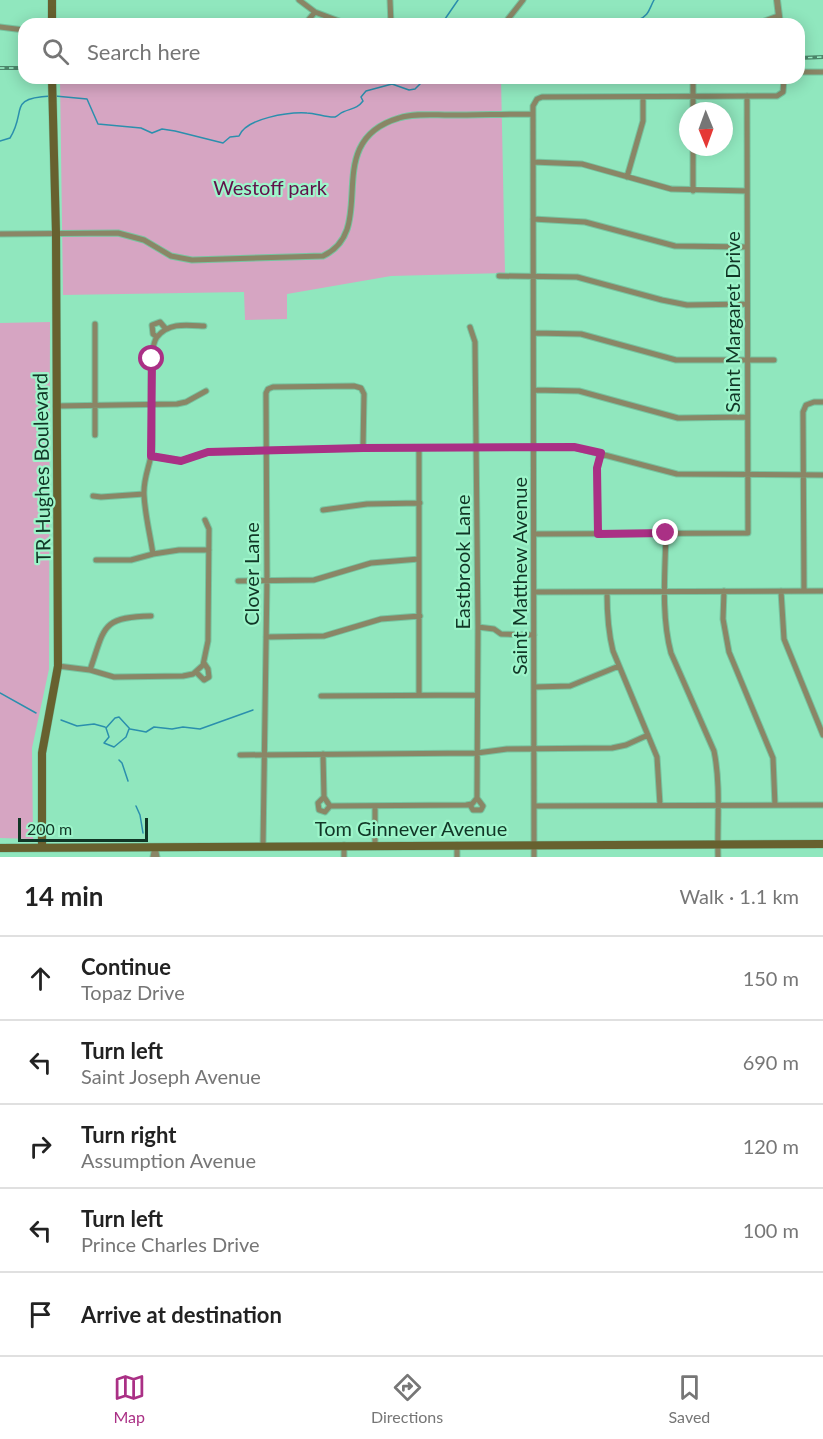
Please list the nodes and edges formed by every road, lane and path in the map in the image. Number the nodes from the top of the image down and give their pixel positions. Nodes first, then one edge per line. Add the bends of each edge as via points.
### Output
1 (52, 0) edge
2 (299, 0) edge
3 (390, 0) edge
4 (523, 0) edge
5 (777, 0) edge
6 (315, 12) junction
7 (778, 16) joint
8 (52, 18) edge
9 (310, 18) edge
10 (331, 18) edge
11 (391, 18) edge
12 (509, 18) edge
13 (773, 18) edge
14 (0, 27) edge
15 (18, 29) edge
16 (805, 72) edge
17 (823, 72) edge
18 (52, 84) edge
19 (693, 84) edge
20 (784, 84) edge
21 (693, 96) junction
22 (747, 96) junction
23 (643, 97) junction
24 (693, 102) edge
25 (532, 114) junction
26 (693, 156) edge
27 (533, 162) junction
28 (627, 177) junction
29 (747, 190) junction
30 (693, 191) junction
31 (533, 219) junction
32 (56, 233) junction
33 (0, 234) edge
34 (747, 247) junction
35 (500, 276) dead end
36 (533, 276) junction
37 (747, 304) junction
38 (95, 324) dead end
39 (204, 327) dead end
40 (470, 327) dead end
41 (166, 329) junction
42 (534, 333) junction
43 (158, 337) junction
44 (774, 360) dead end
45 (748, 361) junction
46 (534, 390) junction
47 (206, 391) dead end
48 (823, 402) edge
49 (153, 404) junction
50 (56, 405) junction
51 (95, 405) junction
52 (747, 417) junction
53 (95, 435) dead end
54 (477, 447) junction
55 (534, 447) junction
56 (363, 448) junction
57 (419, 448) junction
58 (265, 450) junction
59 (601, 453) junction
60 (151, 456) junction
61 (748, 474) junction
62 (804, 475) junction
63 (823, 475) edge
64 (144, 495) junction
65 (93, 496) dead end
66 (420, 503) junction
67 (323, 510) dead end
68 (205, 520) dead end
69 (666, 533) junction
70 (534, 534) junction
71 (598, 534) junction
72 (209, 550) junction
73 (153, 554) junction
74 (419, 559) junction
75 (96, 560) dead end
76 (267, 580) junction
77 (238, 581) dead end
78 (665, 591) junction
79 (724, 591) junction
80 (781, 591) junction
81 (804, 591) junction
82 (823, 591) edge
83 (535, 592) junction
84 (607, 592) junction
85 (151, 616) dead end
86 (420, 616) junction
87 (478, 627) junction
88 (534, 635) junction
89 (266, 637) junction
90 (204, 663) junction
91 (58, 666) junction
92 (619, 666) junction
93 (90, 670) junction
94 (196, 672) junction
95 (535, 687) junction
96 (419, 695) junction
97 (477, 695) junction
98 (321, 696) dead end
99 (648, 735) junction
100 (823, 735) edge
101 (535, 748) junction
102 (477, 753) junction
103 (323, 754) junction
104 (240, 755) dead end
105 (264, 755) junction
106 (324, 798) junction
107 (329, 805) junction
108 (660, 805) junction
109 (718, 805) junction
110 (775, 805) junction
111 (823, 805) edge
112 (375, 806) junction
113 (536, 806) junction
114 (535, 844) junction
115 (717, 844) junction
116 (823, 844) edge
117 (344, 845) junction
118 (375, 845) junction
119 (457, 845) junction
120 (263, 846) junction
121 (155, 847) junction
122 (0, 848) edge
123 (42, 853) edge
124 (155, 857) edge
125 (344, 857) edge
126 (457, 857) edge
127 (534, 857) edge
128 (718, 857) edge

1 - 8 main road
2 - 6 street
3 - 11 street
4 - 12 street
5 - 7 street
6 - 9 street
6 - 10 street
7 - 13 street
14 - 15 street
16 - 17 street
18 - 32 main road, TR Hughes Boulevard
19 - 21 street
20 - 22 street via 777,96
21 - 22 street
21 - 23 street
21 - 24 street
22 - 29 street, Saint Margaret Drive
23 - 25 street via 542,97 535,102
23 - 28 street via 643,121
25 - 27 street, Saint Matthew Avenue
25 - 32 street via 413,116 379,127 360,145 347,232 335,249 323,256 192,260 171,256 144,240 118,233
26 - 30 street
27 - 28 street via 582,164
27 - 31 street, Saint Matthew Avenue
28 - 30 street
29 - 30 street
29 - 34 street, Saint Margaret Drive
31 - 34 street via 585,222 675,246
31 - 36 street, Saint Matthew Avenue
32 - 33 street
32 - 50 main road, TR Hughes Boulevard
34 - 37 street, Saint Margaret Drive
35 - 36 street
36 - 37 street via 577,277 673,303
36 - 42 street, Saint Matthew Avenue
37 - 45 street, Saint Margaret Drive
38 - 51 street
39 - 41 street via 177,325
40 - 54 street, Eastbrook Lane via 475,342
41 - 43 street
41 - 43 street via 160,322 152,325 153,334
42 - 45 street via 581,334 676,360
42 - 46 street, Saint Matthew Avenue
43 - 49 street via 153,349
44 - 45 street
45 - 52 street, Saint Margaret Drive
46 - 52 street via 579,391 678,417
46 - 55 street, Saint Matthew Avenue
47 - 49 street via 186,402
48 - 62 street via 809,403 804,408
49 - 51 street
49 - 60 street
50 - 51 street
50 - 91 main road, TR Hughes Boulevard
51 - 53 street
52 - 61 street, Saint Margaret Drive
54 - 55 street
54 - 57 street
54 - 87 street, Eastbrook Lane
55 - 59 street via 574,447
55 - 70 street, Saint Matthew Avenue
56 - 57 street
56 - 58 street
56 - 58 street, Clover Lane via 361,388 273,387 265,397
57 - 66 street
58 - 60 street via 208,452 181,461
58 - 76 street, Clover Lane
59 - 61 street via 677,474
59 - 71 street via 597,468
60 - 64 street
61 - 62 street
61 - 69 street, Saint Margaret Drive via 748,533
62 - 63 street
62 - 81 street
64 - 65 street
64 - 73 street
66 - 67 street
66 - 74 street
68 - 72 street
69 - 71 street
69 - 78 street
70 - 71 street
70 - 83 street, Saint Matthew Avenue
72 - 73 street
72 - 90 street via 208,642
73 - 75 street via 131,560
74 - 76 street via 371,563 314,580
74 - 86 street
76 - 77 street
76 - 89 street, Clover Lane
78 - 79 street
78 - 84 street
78 - 109 street via 667,639 714,751
79 - 80 street
79 - 110 street via 725,637 773,759
80 - 81 street
80 - 100 street via 784,639
81 - 82 street
83 - 84 street
83 - 88 street, Saint Matthew Avenue
84 - 92 street via 609,637
85 - 93 street via 117,619 109,625
86 - 89 street via 381,619 324,636
86 - 96 street
87 - 88 street via 506,635
87 - 97 street, Eastbrook Lane
88 - 95 street, Saint Matthew Avenue
89 - 105 street, Clover Lane
90 - 94 street
90 - 94 street via 209,677 204,680
91 - 93 street
91 - 123 main road, TR Hughes Boulevard via 42,753
92 - 95 street via 570,686
92 - 99 street
93 - 94 street via 124,677 183,676
95 - 101 street, Saint Matthew Avenue
96 - 97 street
96 - 98 street
97 - 102 street, Eastbrook Lane
99 - 101 street via 612,748
99 - 108 street via 657,757
101 - 102 street
101 - 113 street, Saint Matthew Avenue
102 - 103 street
102 - 112 street, Eastbrook Lane via 474,802
103 - 105 street
103 - 106 street
104 - 105 street
105 - 120 street, Clover Lane
106 - 107 street
106 - 107 street via 318,803 319,810 325,812
107 - 112 street
108 - 109 street
108 - 113 street
109 - 110 street
109 - 115 street
110 - 111 street
112 - 118 street
113 - 114 street, Saint Matthew Avenue
114 - 115 main road, Tom Ginnever Avenue
114 - 119 main road, Tom Ginnever Avenue
114 - 127 street, Saint Matthew Avenue
115 - 116 main road, Tom Ginnever Avenue
115 - 128 street
117 - 118 main road, Tom Ginnever Avenue
117 - 120 main road, Tom Ginnever Avenue
117 - 125 street
118 - 119 main road, Tom Ginnever Avenue
119 - 126 street
120 - 121 main road, Tom Ginnever Avenue
121 - 123 main road, Tom Ginnever Avenue
121 - 124 street
122 - 123 main road, Tom Ginnever Avenue

